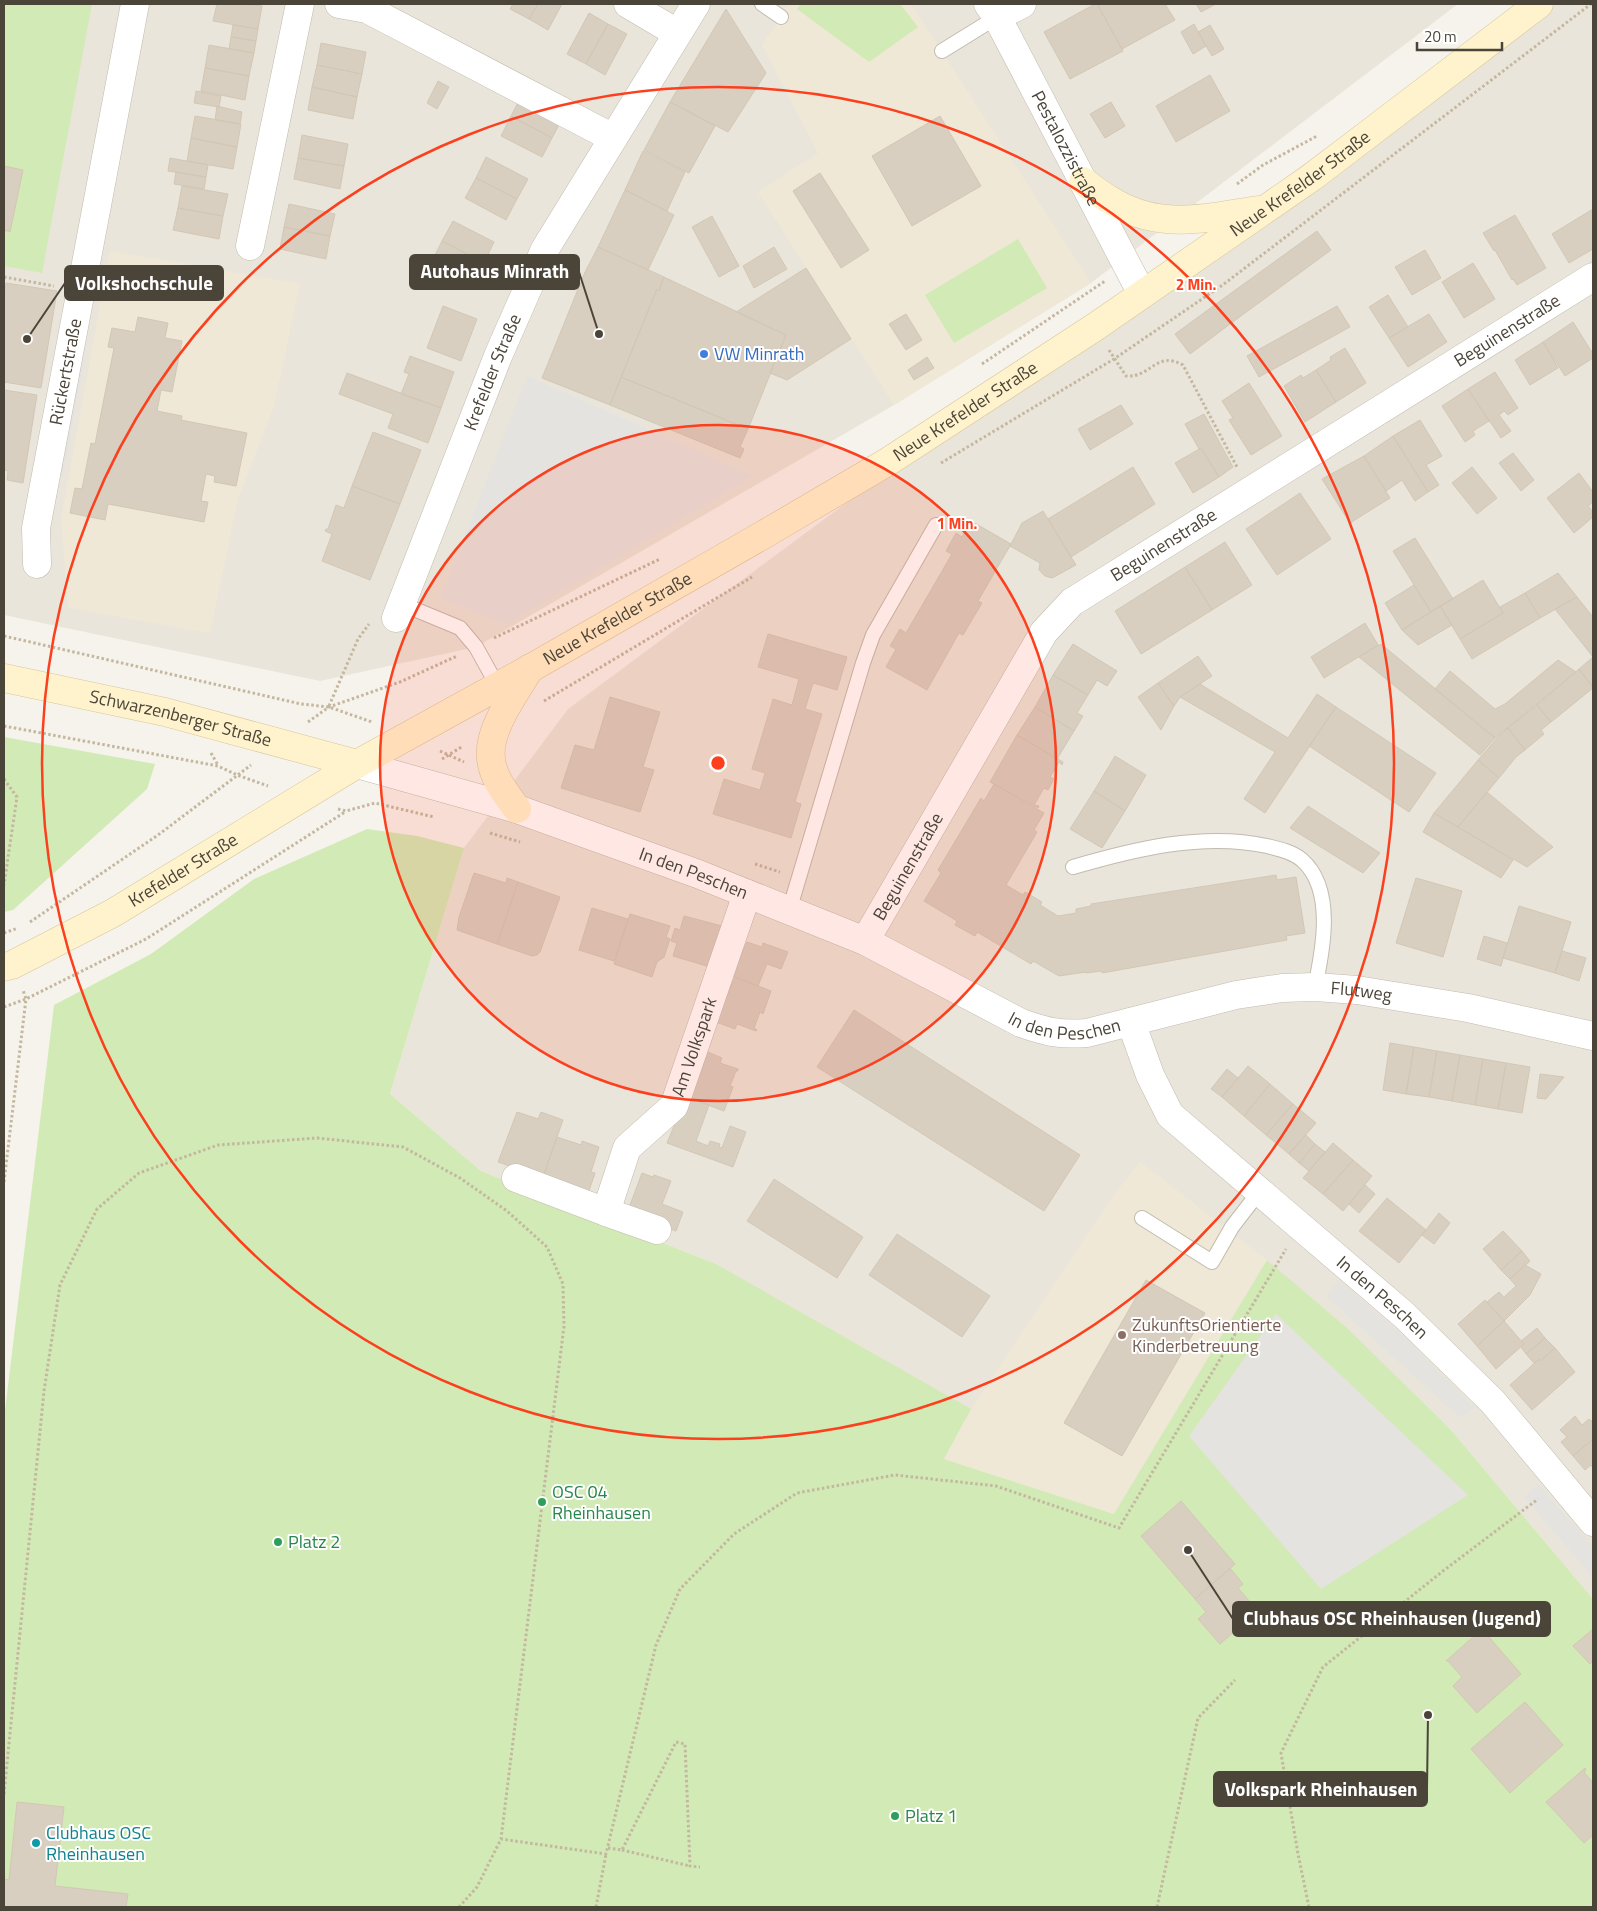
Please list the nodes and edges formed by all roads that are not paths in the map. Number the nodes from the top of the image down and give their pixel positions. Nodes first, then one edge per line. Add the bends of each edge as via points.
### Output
1 (135, 4) edge
2 (300, 4) edge
3 (338, 4) edge
4 (628, 4) edge
5 (696, 4) edge
6 (762, 4) edge
7 (1022, 4) edge
8 (1539, 4) edge
9 (992, 11) edge
10 (781, 16) dead end
11 (677, 33) junction
12 (942, 51) dead end
13 (614, 138) junction
14 (1083, 181) junction
15 (1267, 208) junction
16 (250, 246) dead end
17 (1593, 278) edge
18 (1142, 294) junction
19 (936, 526) dead end
20 (37, 564) dead end
21 (399, 611) joint
22 (531, 668) junction
23 (4, 678) edge
24 (497, 685) junction
25 (357, 764) junction
26 (518, 810) junction
27 (1073, 867) dead end
28 (747, 894) junction
29 (789, 911) junction
30 (865, 941) junction
31 (4, 967) edge
32 (1315, 987) junction
33 (1131, 1022) junction
34 (1593, 1036) edge
35 (516, 1178) dead end
36 (1259, 1192) junction
37 (606, 1212) junction
38 (1142, 1218) dead end
39 (657, 1230) dead end
40 (1593, 1522) edge

1 - 20 street, Rückertstraße via 36,528
2 - 16 street
3 - 13 street via 368,9
4 - 11 street
5 - 11 street, Krefelder Straße
6 - 10 lane
7 - 9 street
8 - 15 main road, Neue Krefelder Straße via 1350,149
9 - 12 lane
9 - 14 street, Pestalozzistraße
11 - 13 street, Krefelder Straße
13 - 21 street, Krefelder Straße via 545,249 498,356
14 - 15 main road via 1115,204 1150,218 1188,221
14 - 18 street, Pestalozzistraße
15 - 18 main road, Neue Krefelder Straße
17 - 30 street, Beguinenstraße via 1072,602 1044,632
18 - 22 main road, Neue Krefelder Straße via 889,461
19 - 29 lane via 873,635 866,653
21 - 24 lane via 460,628 476,647
22 - 24 main road, Neue Krefelder Straße
22 - 26 main road via 497,726 491,744 496,775
23 - 25 main road, Schwarzenberger Straße via 166,712
24 - 25 main road, Neue Krefelder Straße
25 - 26 street, In den Peschen
25 - 31 main road, Krefelder Straße via 113,913
26 - 28 street, In den Peschen
27 - 32 lane via 1125,852 1194,842 1246,842 1284,850 1302,860 1315,878 1324,908 1324,935
28 - 29 street, In den Peschen
28 - 37 street, Am Volkspark via 674,1106 627,1148
29 - 30 street, In den Peschen
30 - 33 street, In den Peschen via 1021,1023 1046,1031 1080,1033
32 - 33 street, Flutweg via 1236,995
32 - 34 street, Flutweg via 1357,990 1468,1008
33 - 36 street, In den Peschen via 1150,1075 1170,1115
35 - 37 street
36 - 38 lane via 1232,1227 1212,1262
36 - 40 street, In den Peschen via 1404,1315 1493,1402
37 - 39 street

